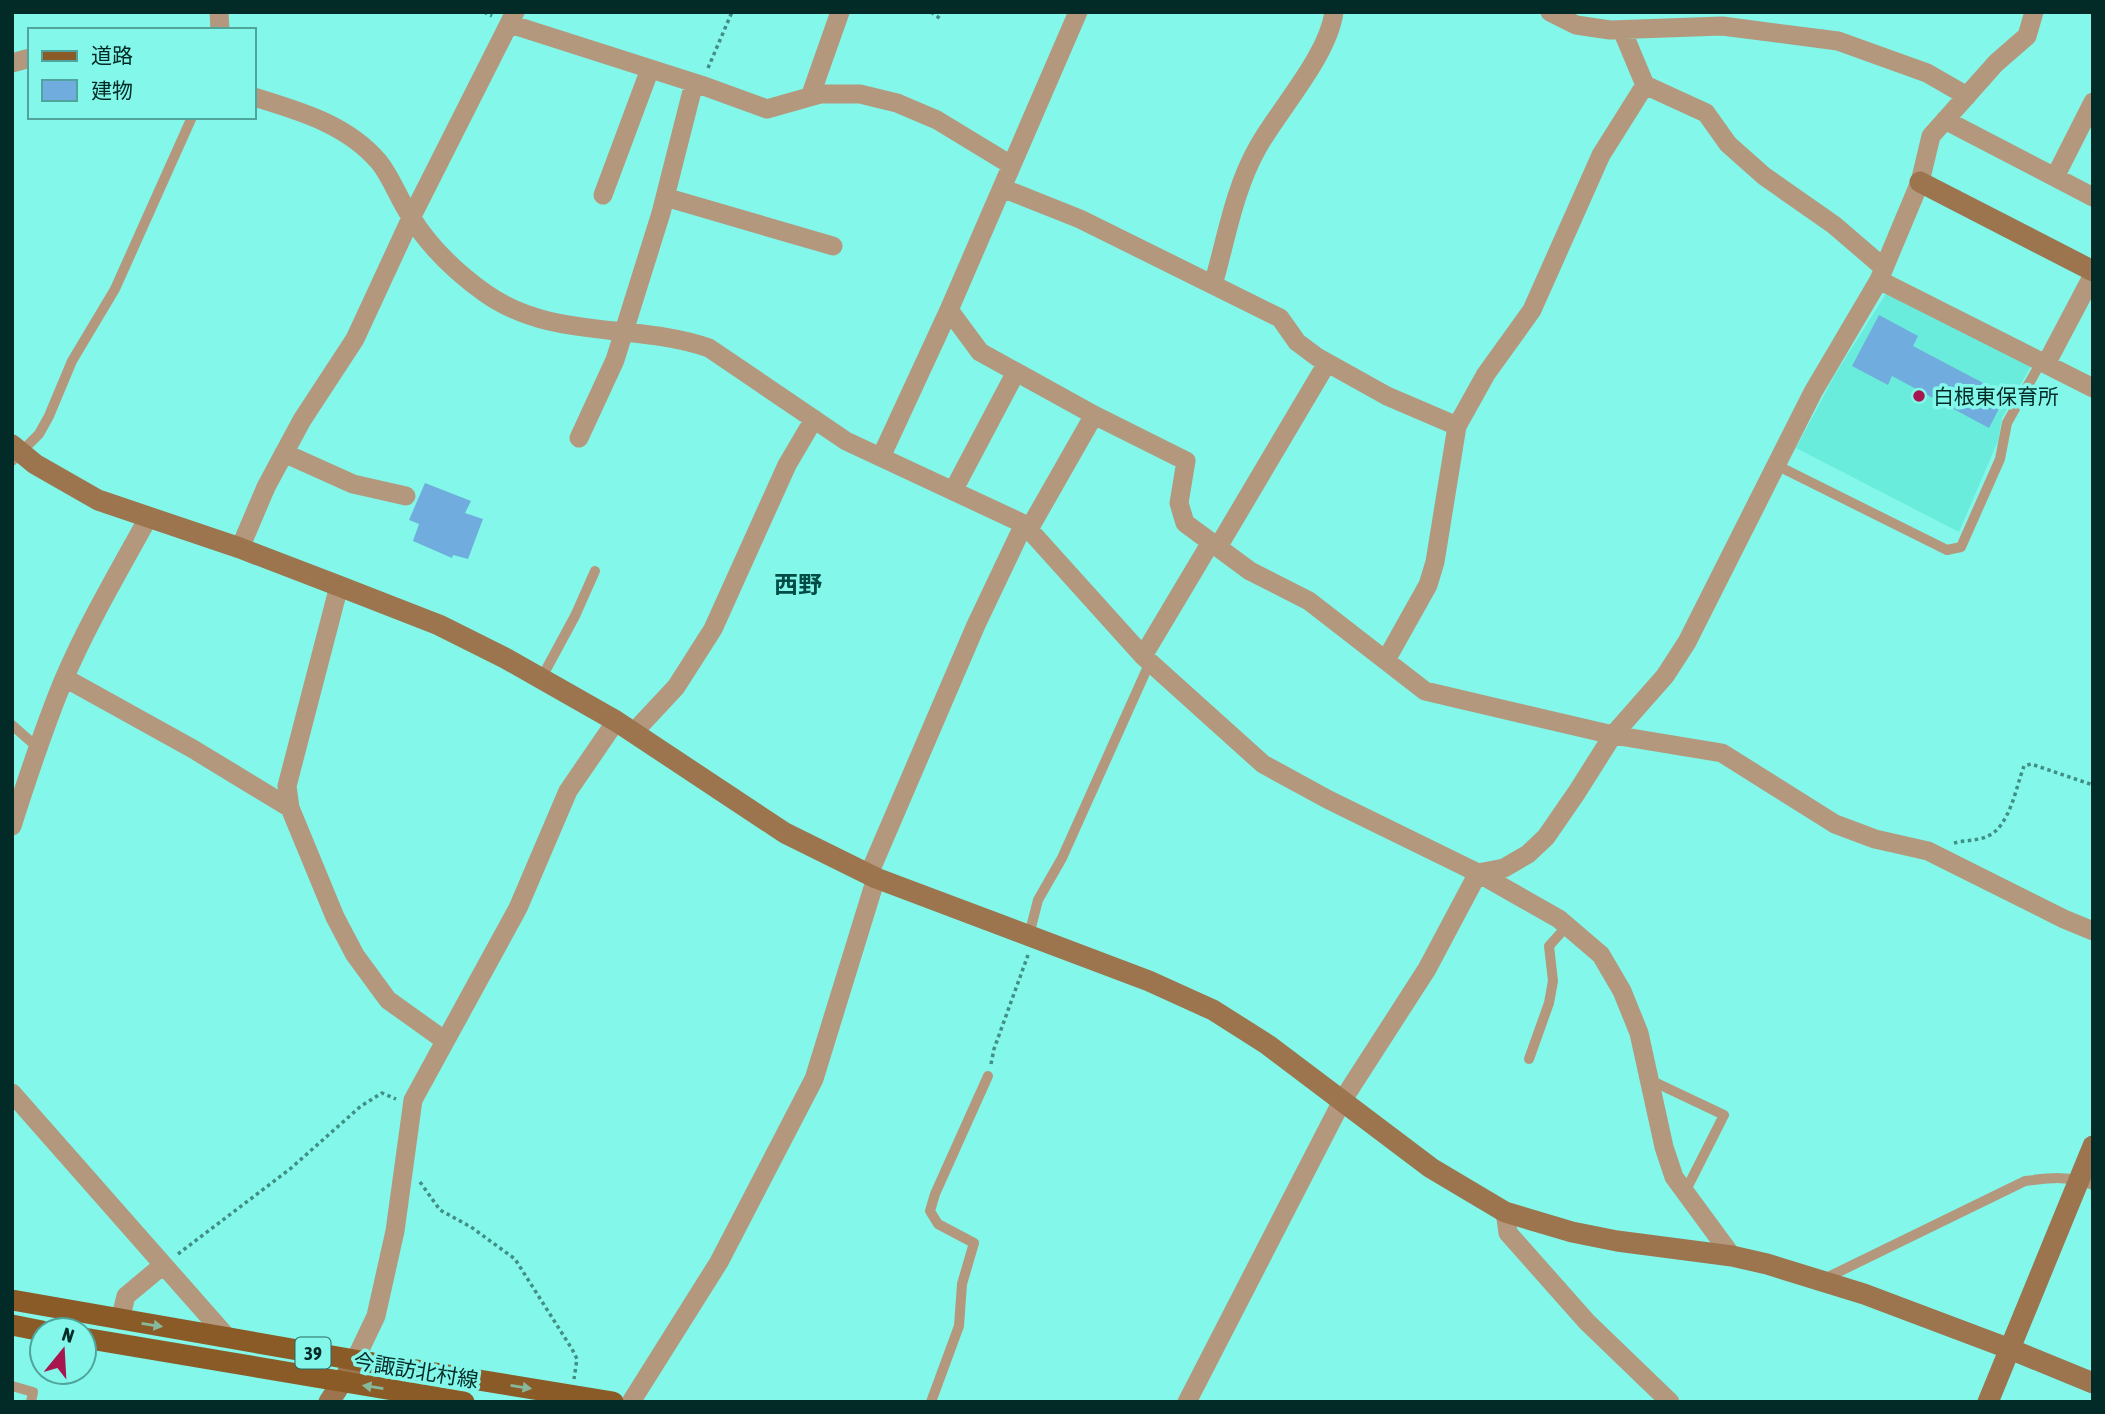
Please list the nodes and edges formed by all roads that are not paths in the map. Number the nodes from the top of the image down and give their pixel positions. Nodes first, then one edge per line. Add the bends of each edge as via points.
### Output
1 (840, 12) edge
2 (1077, 12) edge
3 (1334, 12) edge
4 (1550, 12) edge
5 (2034, 12) edge
6 (512, 18) edge
7 (1622, 30) junction
8 (650, 69) junction
9 (698, 84) junction
10 (1645, 85) junction
11 (1967, 96) junction
12 (810, 97) junction
13 (256, 98) edge
14 (2093, 102) edge
15 (190, 119) edge
16 (1945, 120) junction
17 (1012, 165) junction
18 (2055, 177) junction
19 (1920, 182) junction
20 (1002, 188) junction
21 (603, 195) dead end
22 (665, 197) junction
23 (2093, 197) edge
24 (411, 218) junction
25 (833, 246) dead end
26 (2093, 273) edge
27 (1881, 274) junction
28 (1213, 285) junction
29 (949, 310) junction
30 (624, 333) junction
31 (1327, 363) junction
32 (2044, 363) junction
33 (1016, 372) junction
34 (2093, 388) edge
35 (1094, 415) junction
36 (814, 419) junction
37 (1457, 426) junction
38 (579, 438) dead end
39 (15, 453) edge
40 (284, 453) junction
41 (881, 457) junction
42 (1776, 465) junction
43 (953, 491) junction
44 (406, 496) dead end
45 (148, 518) junction
46 (1026, 527) junction
47 (1214, 545) junction
48 (240, 548) junction
49 (595, 571) dead end
50 (339, 586) junction
51 (1147, 659) junction
52 (1386, 660) junction
53 (542, 677) junction
54 (65, 678) junction
55 (12, 725) edge
56 (624, 727) junction
57 (1613, 735) junction
58 (37, 747) junction
59 (290, 808) junction
60 (12, 826) edge
61 (1478, 873) junction
62 (873, 876) junction
63 (1567, 926) junction
64 (2093, 931) edge
65 (1032, 936) junction
66 (444, 1040) junction
67 (1529, 1059) dead end
68 (988, 1076) road end
69 (1649, 1080) junction
70 (12, 1093) edge
71 (1342, 1101) junction
72 (2093, 1146) edge
73 (2086, 1182) edge
74 (1685, 1192) junction
75 (1505, 1212) junction
76 (1732, 1256) junction
77 (162, 1266) junction
78 (1821, 1281) junction
79 (12, 1300) edge
80 (120, 1320) junction
81 (227, 1338) junction
82 (98, 1340) edge
83 (2010, 1349) junction
84 (355, 1360) junction
85 (342, 1382) junction
86 (2093, 1384) edge
87 (12, 1386) edge
88 (570, 1398) edge
89 (31, 1402) edge
90 (329, 1402) edge
91 (464, 1402) edge
92 (613, 1402) edge
93 (631, 1402) edge
94 (931, 1402) edge
95 (1187, 1402) edge
96 (1670, 1402) edge
97 (1987, 1402) edge

1 - 12 street
2 - 17 street
3 - 28 street via 1322,48 1244,176
4 - 7 street via 1576,25
5 - 11 street via 2026,36
6 - 8 street
6 - 24 street
7 - 10 street
7 - 11 street via 1722,26 1838,40 1927,74
8 - 9 street
8 - 21 street
9 - 12 street via 768,109
9 - 22 street
10 - 27 street via 1706,113 1728,144 1764,176 1834,225
10 - 37 street via 1601,155 1532,310 1486,374
11 - 16 street
12 - 17 street via 860,94 897,103 937,120
13 - 24 street via 305,113 359,142 380,163
14 - 18 street
15 - 39 lane via 115,289 72,362 49,416 38,434
16 - 18 street
16 - 19 street via 1931,136
17 - 20 street
18 - 23 street
19 - 26 street
19 - 27 street
20 - 28 street via 1080,219
20 - 29 street
22 - 25 street
22 - 30 street
24 - 30 street via 433,247 485,293 531,317
24 - 40 street via 355,339
26 - 32 street
27 - 32 street
27 - 42 street
28 - 31 street via 1280,318 1297,342
29 - 33 street via 979,352
29 - 41 street
30 - 36 street via 683,339 709,348
30 - 38 street
31 - 37 street via 1387,396
31 - 47 street
32 - 34 street
32 - 42 lane via 2007,423 2000,459 1961,547 1947,550
33 - 35 street
33 - 43 street
35 - 46 street
35 - 47 street via 1186,461 1179,503 1185,523
36 - 41 street
36 - 56 street via 787,466 713,629 676,687
37 - 52 street via 1435,562 1428,585
39 - 45 street via 98,499
40 - 44 street via 354,484
40 - 48 street
41 - 43 street
42 - 57 street via 1687,642 1665,676
43 - 46 street
45 - 48 street
45 - 54 street
46 - 51 street
46 - 62 street via 976,625
47 - 51 street
47 - 52 street via 1309,601
48 - 50 street
49 - 53 lane
50 - 53 street via 439,625
50 - 59 street via 286,786
51 - 61 street via 1263,764
51 - 65 lane via 1062,858 1038,900
52 - 57 street via 1425,691
53 - 56 street
54 - 58 street
54 - 59 street
55 - 58 lane
56 - 62 street via 785,833
56 - 66 street via 568,791 518,908
57 - 61 street via 1545,837 1528,854 1504,867
57 - 64 street via 1722,753 1835,824 1928,851
58 - 60 street
59 - 66 street via 355,955 388,1000
61 - 63 street
61 - 71 street via 1427,970
62 - 65 street
62 - 93 street via 814,1079 719,1262
63 - 67 lane via 1549,946 1553,981
63 - 69 street via 1601,955 1622,991 1639,1033
65 - 71 street via 1213,1010
66 - 84 street via 412,1105 395,1231 376,1316
68 - 94 lane via 930,1211 938,1224 974,1243 962,1284 960,1326
69 - 74 street via 1664,1147 1674,1177
69 - 74 lane via 1724,1115
70 - 77 street
71 - 75 street via 1431,1168
71 - 95 street
72 - 73 street
73 - 78 lane via 2053,1177 2025,1181
73 - 83 street
74 - 76 street
75 - 76 street via 1583,1234
75 - 96 street via 1508,1233 1587,1322
76 - 78 street
77 - 80 street via 126,1296
77 - 81 street
78 - 83 street
79 - 80 main road, 今諏訪北村線 / 39
80 -> 81 main road, 今諏訪北村線 / 39
81 - 84 main road, 今諏訪北村線 / 39
82 - 85 main road, 今諏訪北村線 / 39
83 - 86 street
83 - 97 street
84 - 85 street
84 -> 88 main road, 今諏訪北村線 / 39
85 - 90 street
91 -> 85 main road, 今諏訪北村線 / 39
87 - 89 lane via 33,1392
88 - 92 main road, 今諏訪北村線 / 39

